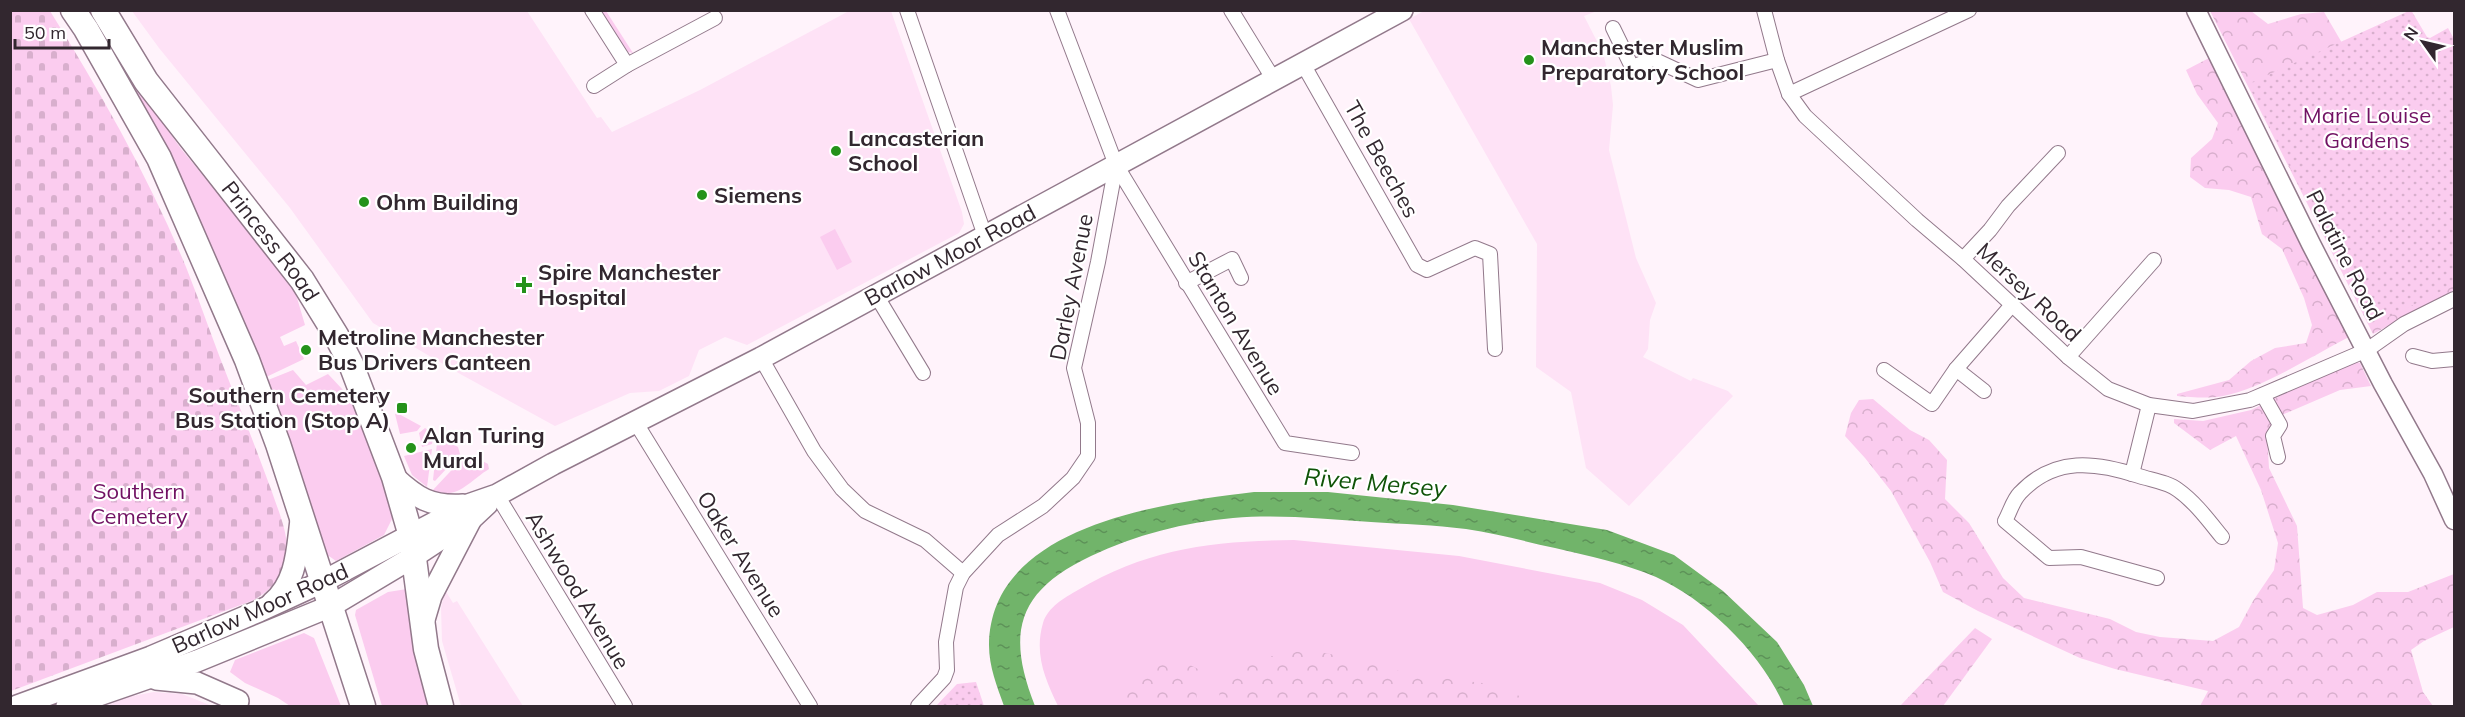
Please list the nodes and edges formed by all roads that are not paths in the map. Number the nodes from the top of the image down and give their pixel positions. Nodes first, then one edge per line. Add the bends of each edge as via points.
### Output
1 (74, 10) edge
2 (103, 10) edge
3 (592, 10) edge
4 (907, 10) edge
5 (1057, 10) edge
6 (1231, 10) edge
7 (1764, 10) edge
8 (1969, 10) edge
9 (2196, 10) edge
10 (1391, 13) edge
11 (715, 18) dead end
12 (1614, 28) dead end
13 (1777, 60) junction
14 (627, 64) junction
15 (1304, 64) junction
16 (1274, 80) junction
17 (594, 87) dead end
18 (1789, 94) junction
19 (2058, 153) dead end
20 (1116, 165) junction
21 (985, 236) junction
22 (1963, 259) junction
23 (2154, 260) dead end
24 (1241, 278) dead end
25 (1186, 283) junction
26 (876, 295) junction
27 (2454, 300) edge
28 (2011, 306) junction
29 (1495, 349) dead end
30 (2367, 350) junction
31 (2413, 356) dead end
32 (2068, 357) junction
33 (761, 358) junction
34 (2454, 359) edge
35 (1956, 369) junction
36 (1884, 370) dead end
37 (923, 374) dead end
38 (1984, 391) dead end
39 (2263, 394) junction
40 (2149, 405) junction
41 (636, 423) junction
42 (1352, 453) dead end
43 (2278, 457) dead end
44 (2132, 474) junction
45 (394, 477) junction
46 (496, 495) junction
47 (470, 512) junction
48 (301, 520) junction
49 (2454, 520) edge
50 (2222, 537) dead end
51 (412, 547) junction
52 (963, 573) junction
53 (2157, 578) dead end
54 (322, 582) junction
55 (331, 606) junction
56 (259, 611) junction
57 (422, 624) junction
58 (174, 647) junction
59 (197, 661) junction
60 (147, 678) junction
61 (242, 704) edge
62 (17, 706) edge
63 (67, 706) edge
64 (363, 706) edge
65 (441, 706) edge
66 (625, 706) edge
67 (810, 706) edge
68 (918, 706) edge

1 - 48 highway via 159,158 189,223 256,382
2 - 45 highway, Princess Road via 146,81 276,245 313,299 351,364
3 - 14 street
4 - 21 street
5 - 20 street, Stanton Avenue
6 - 16 street
7 - 13 street, Mersey Road
8 - 18 street
9 - 30 main road, Palatine Road
10 - 15 main road, Barlow Moor Road
11 - 14 street
12 - 13 street via 1632,67 1653,59 1698,80
13 - 18 street, Mersey Road
14 - 17 street
15 - 16 main road, Barlow Moor Road
15 - 29 street, The Beeches via 1417,265 1426,270 1475,248 1490,254
16 - 20 main road, Barlow Moor Road
18 - 22 street, Mersey Road via 1805,116
19 - 22 street
20 - 21 main road, Barlow Moor Road
20 - 25 street, Stanton Avenue
20 - 52 street, Darley Avenue via 1074,368 1088,423 1088,456 1073,478 1043,506 998,535
21 - 26 main road, Barlow Moor Road
22 - 28 street, Mersey Road
23 - 32 street
24 - 25 street via 1232,260
25 - 42 street, Stanton Avenue via 1285,443
26 - 33 main road, Barlow Moor Road
26 - 37 street
27 - 30 street, Mersey Road via 2404,324
28 - 32 street, Mersey Road
28 - 35 street
30 - 39 street, Mersey Road
30 - 49 main road, Palatine Road
31 - 34 street via 2432,361
32 - 40 street, Mersey Road via 2108,388
33 - 41 main road, Barlow Moor Road
33 - 52 street via 814,451 842,489 865,511 925,540
35 - 36 street via 1932,404
35 - 38 street
39 - 40 street, Mersey Road via 2193,411
39 - 43 street via 2280,425 2273,436
40 - 44 street
41 - 46 main road, Barlow Moor Road
41 - 67 street, Oaker Avenue
44 - 50 street via 2176,488
44 - 53 street via 2071,464 2044,474 2019,493 2005,521 2049,558 2080,557
45 - 47 main road via 418,498
45 - 51 highway, Princess Road
46 - 47 main road, Barlow Moor Road
46 - 66 street, Ashwood Avenue
47 - 51 main road, Barlow Moor Road
47 - 57 main road
48 - 54 highway
48 - 56 main road via 291,577 274,601
51 - 54 main road, Barlow Moor Road
51 - 55 main road, Barlow Moor Road
51 - 57 highway, Princess Road
52 - 68 street, Darley Avenue via 956,587 946,642 947,670
54 - 55 highway
54 - 56 main road, Barlow Moor Road
55 - 59 main road, Barlow Moor Road
55 - 64 highway
56 - 58 main road, Barlow Moor Road
57 - 65 highway, Princess Road
58 - 59 main road
58 - 62 main road, Barlow Moor Road
59 - 60 main road, Barlow Moor Road
59 - 61 main road via 216,675
60 - 61 main road via 197,683
60 - 63 main road, Barlow Moor Road

